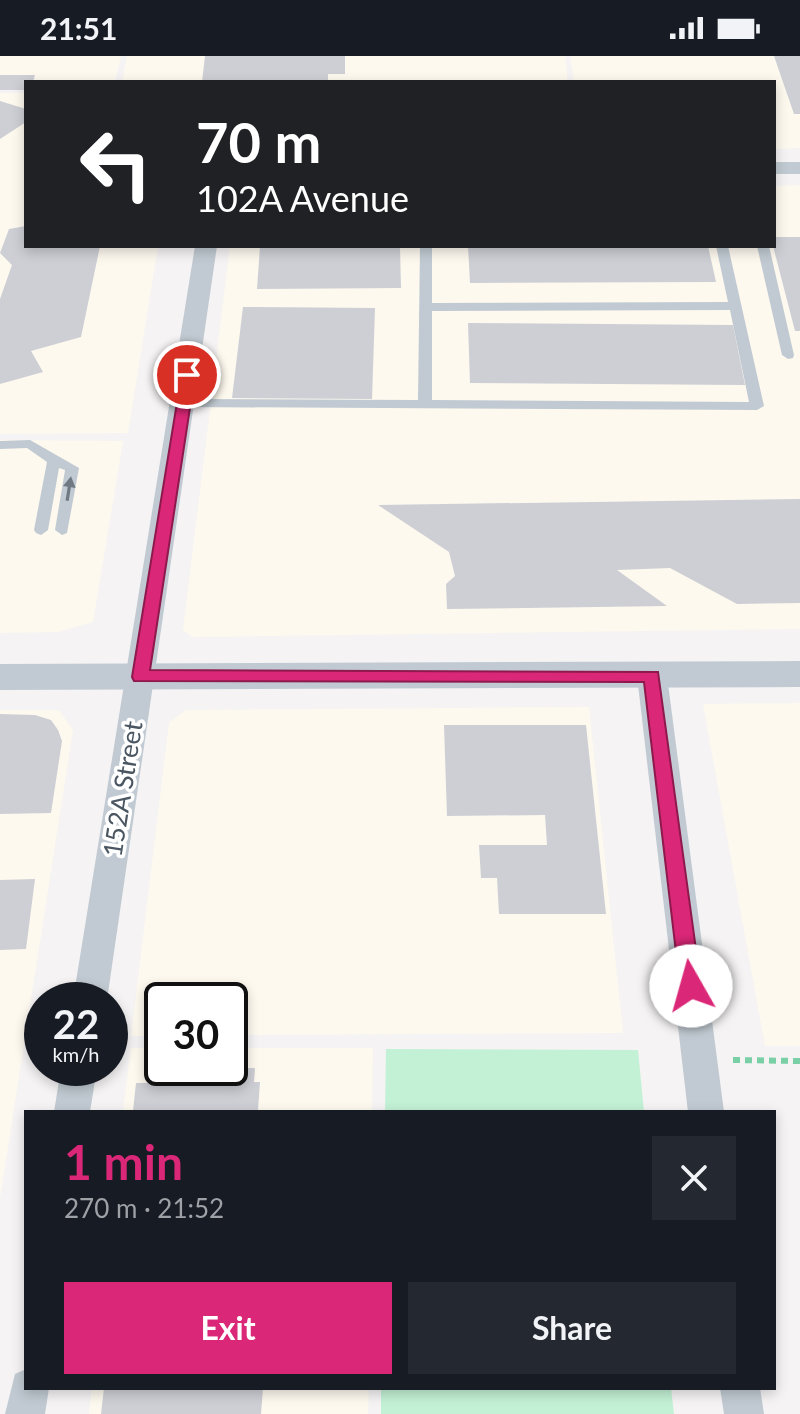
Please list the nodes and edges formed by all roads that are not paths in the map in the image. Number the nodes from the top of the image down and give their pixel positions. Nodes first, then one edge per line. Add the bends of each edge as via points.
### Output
1 (776, 168) edge
2 (800, 168) edge
3 (206, 248) edge
4 (426, 248) edge
5 (722, 248) edge
6 (763, 248) edge
7 (735, 306) junction
8 (425, 307) junction
9 (788, 355) dead end
10 (183, 403) junction
11 (425, 405) junction
12 (0, 445) edge
13 (54, 460) junction
14 (41, 530) dead end
15 (62, 530) dead end
16 (800, 674) edge
17 (652, 676) junction
18 (0, 677) edge
19 (140, 677) junction
20 (93, 982) edge
21 (76, 1086) edge
22 (72, 1110) edge
23 (706, 1110) edge
24 (29, 1390) edge
25 (740, 1390) edge
26 (25, 1414) edge
27 (744, 1414) edge

1 - 2 street
3 - 10 street, 152A Street
4 - 8 lane
5 - 7 lane
6 - 9 lane
7 - 8 lane
7 - 11 lane via 757,406
8 - 11 lane
10 - 11 lane
10 - 19 street, 152A Street
12 - 13 lane via 30,444
13 - 14 lane
15 -> 13 lane via 72,468
16 - 17 street
17 - 19 street
17 - 23 street
18 - 19 street
19 - 20 street, 152A Street
21 - 22 street
24 - 26 street
25 - 27 street

